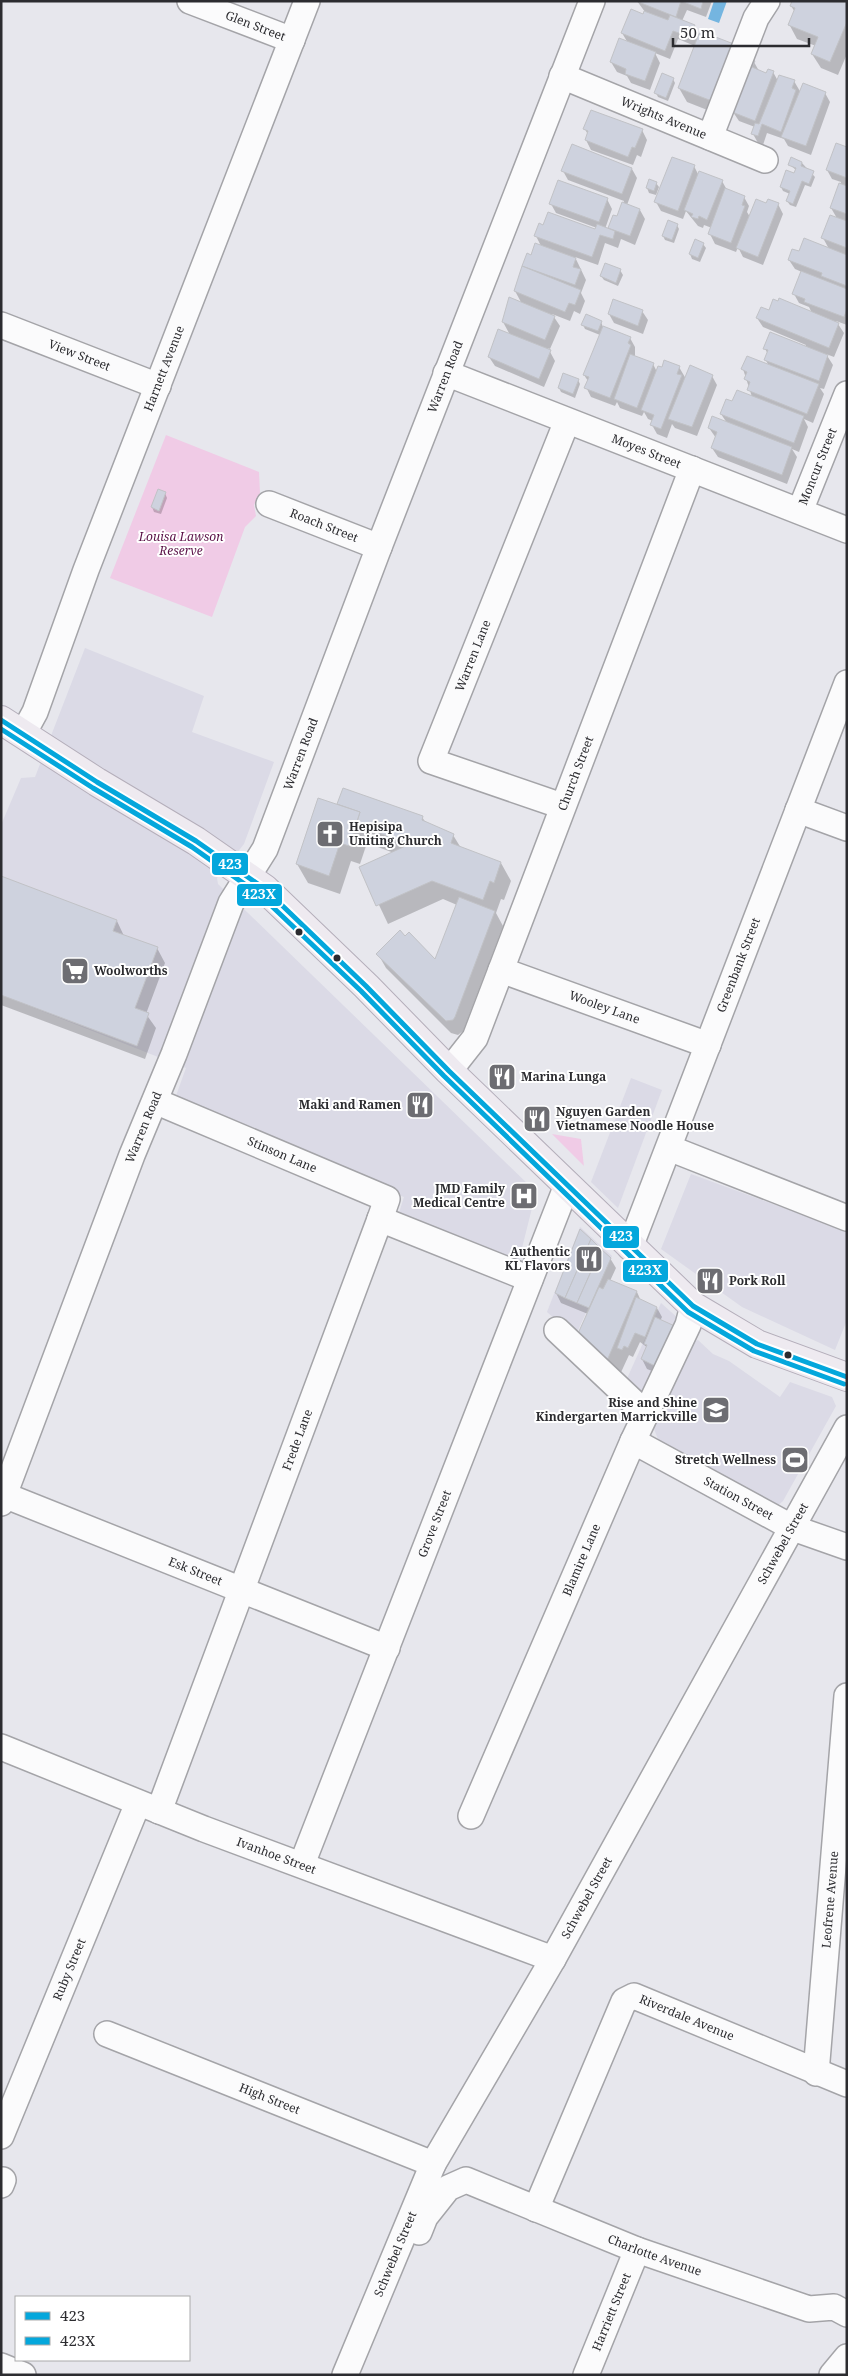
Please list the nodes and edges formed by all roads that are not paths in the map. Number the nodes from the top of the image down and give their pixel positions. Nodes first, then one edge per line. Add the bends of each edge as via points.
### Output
1 (190, 1) edge
2 (308, 1) edge
3 (592, 1) edge
4 (767, 1) edge
5 (292, 40) junction
6 (562, 76) junction
7 (710, 136) junction
8 (766, 160) dead end
9 (1, 325) edge
10 (446, 373) junction
11 (158, 386) junction
12 (847, 394) edge
13 (567, 421) junction
14 (692, 469) junction
15 (269, 504) dead end
16 (800, 511) junction
17 (847, 530) edge
18 (378, 547) junction
19 (847, 684) edge
20 (8, 728) edge
21 (562, 806) junction
22 (798, 810) junction
23 (847, 828) edge
24 (248, 876) junction
25 (500, 970) junction
26 (708, 1045) junction
27 (449, 1071) junction
28 (156, 1101) junction
29 (669, 1148) junction
30 (567, 1185) junction
31 (847, 1218) edge
32 (380, 1219) junction
33 (630, 1247) junction
34 (530, 1279) junction
35 (693, 1306) junction
36 (557, 1330) dead end
37 (847, 1377) edge
38 (646, 1414) junction
39 (847, 1428) edge
40 (634, 1441) junction
41 (4, 1492) edge
42 (793, 1528) junction
43 (847, 1547) edge
44 (240, 1590) junction
45 (387, 1648) junction
46 (847, 1696) edge
47 (1, 1747) edge
48 (149, 1807) junction
49 (471, 1816) dead end
50 (302, 1864) junction
51 (553, 1959) junction
52 (107, 2034) dead end
53 (816, 2073) junction
54 (847, 2084) edge
55 (1, 2136) edge
56 (433, 2164) junction
57 (466, 2180) joint
58 (536, 2209) junction
59 (636, 2250) junction
60 (847, 2314) edge
61 (847, 2357) edge
62 (1, 2366) edge
63 (23, 2375) edge
64 (345, 2375) edge
65 (360, 2375) edge
66 (586, 2375) edge
67 (832, 2375) edge

1 - 5 street, Glen Street
2 - 5 street, Harnett Avenue
3 - 6 street, Warren Road
4 - 7 street via 756,18
5 - 11 street, Harnett Avenue
6 - 7 street, Wrights Avenue
6 - 10 street, Warren Road
7 - 8 street, Wrights Avenue
9 - 11 street, View Street
10 - 13 street, Moyes Street
10 - 18 street, Warren Road
11 - 20 street, Harnett Avenue via 35,712
12 - 16 street, Moncur Street
13 - 14 street, Moyes Street
13 - 21 street, Warren Lane via 431,761
14 - 16 street, Moyes Street
14 - 21 street, Church Street
15 - 18 street, Roach Street
16 - 17 street, Moyes Street
18 - 24 street, Warren Road via 265,850
19 - 22 street, Greenbank Street
20 - 24 main road
21 - 25 street, Church Street
22 - 23 street
22 - 26 street, Greenbank Street
24 - 27 main road via 270,893 366,986
24 - 28 street, Warren Road via 231,903
25 - 26 street, Wooley Lane
25 - 27 street, Church Street via 475,1038
26 - 29 street, Greenbank Street
27 - 30 main road
28 - 32 street, Stinson Lane via 387,1199
28 - 41 street, Warren Road via 132,1155
29 - 31 street
29 - 33 street, Greenbank Street
30 - 33 main road
30 - 34 street, Grove Street
32 - 34 street
32 - 44 street, Frede Lane
33 - 35 main road
34 - 45 street, Grove Street
35 - 37 main road via 757,1344
35 - 38 street, Blamire Lane via 688,1325
36 - 38 street
38 - 40 street, Blamire Lane
39 - 42 street, Schwebel Street
40 - 42 street, Station Street
40 - 49 street, Blamire Lane
41 - 44 street, Esk Street
42 - 43 street, Station Street
42 - 51 street, Schwebel Street
44 - 45 street, Esk Street
44 - 48 street, Frede Lane
45 - 50 street, Grove Street
46 - 53 street, Leofrene Avenue
47 - 48 street, Ivanhoe Street
48 - 50 street, Ivanhoe Street
48 - 55 street, Ruby Street
50 - 51 street, Ivanhoe Street
51 - 56 street, Schwebel Street
52 - 56 street, High Street
53 - 54 street, Riverdale Avenue
53 - 58 street, Riverdale Avenue via 634,1996 624,2001
56 - 64 street, Schwebel Street
57 - 58 street, Charlotte Avenue
57 - 65 street, Schwebel Street via 448,2188 425,2217
58 - 59 street, Charlotte Avenue
59 - 60 street, Charlotte Avenue via 809,2309 834,2307
59 - 66 street, Harriett Street
61 - 67 street
62 - 63 street

